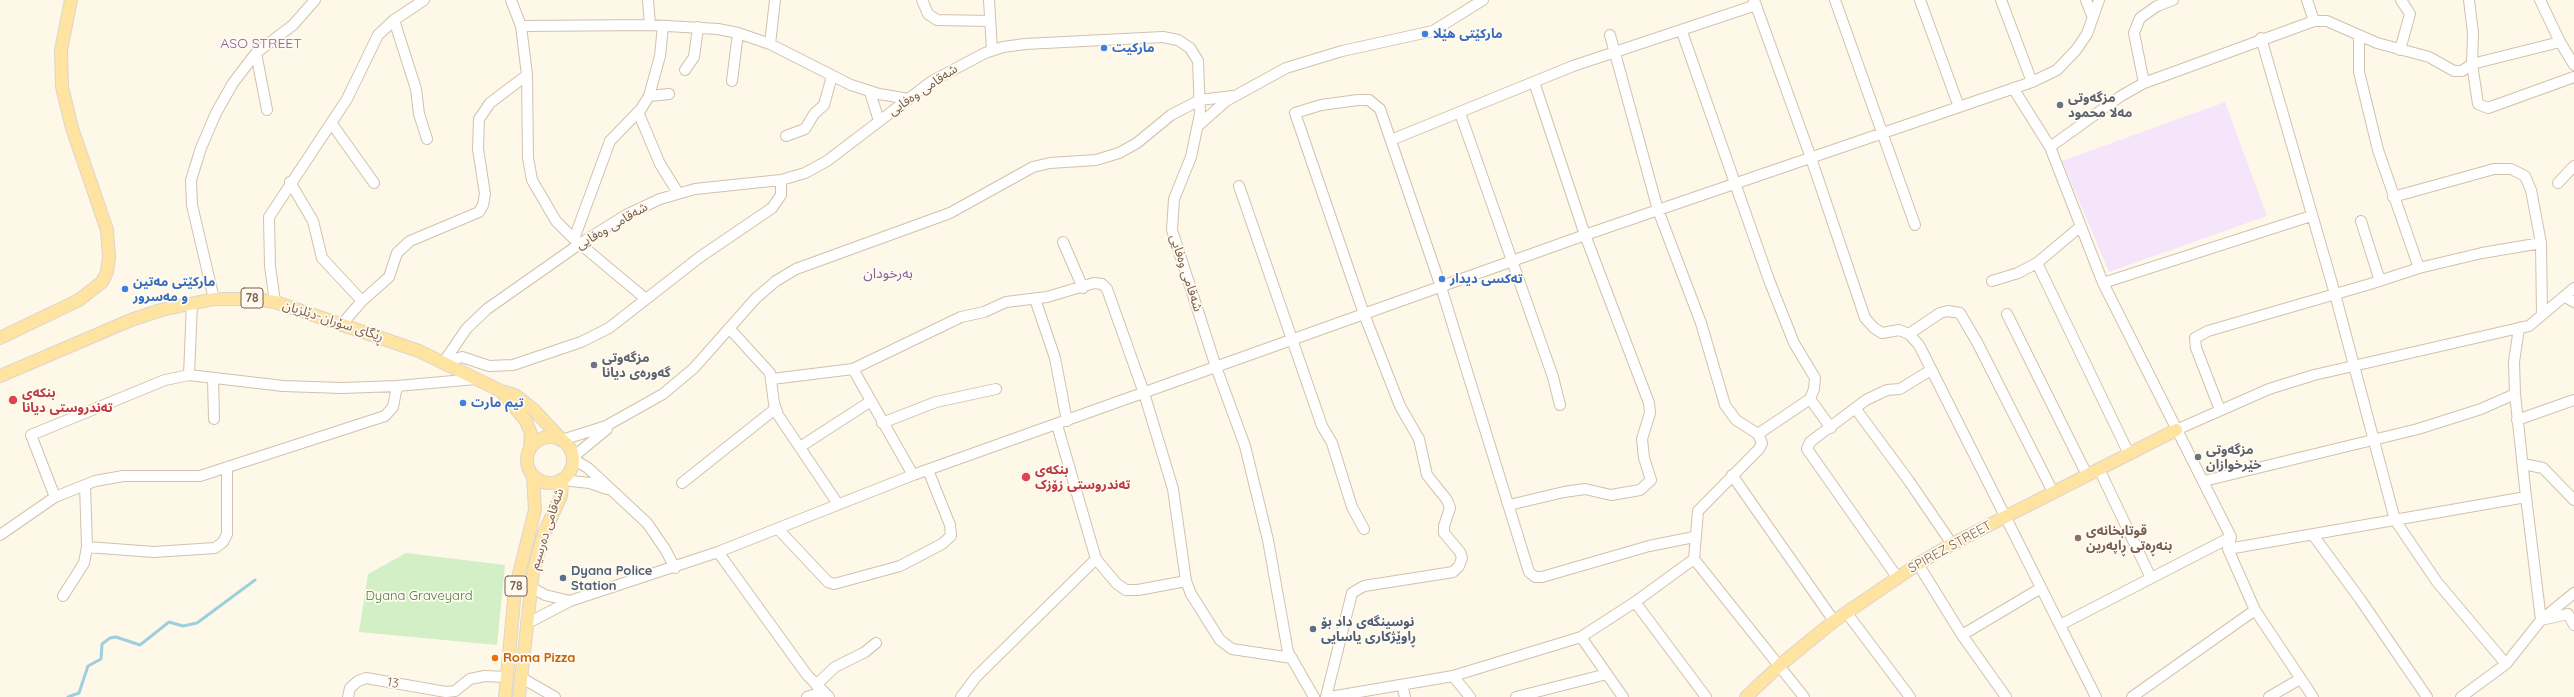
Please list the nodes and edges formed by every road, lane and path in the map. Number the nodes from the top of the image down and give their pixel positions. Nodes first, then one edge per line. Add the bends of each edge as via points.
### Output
1 (71, 0) edge
2 (315, 0) edge
3 (424, 0) edge
4 (511, 0) edge
5 (648, 0) edge
6 (775, 0) edge
7 (922, 0) edge
8 (989, 0) edge
9 (1483, 0) edge
10 (1835, 0) edge
11 (1920, 0) edge
12 (2001, 0) edge
13 (2086, 0) edge
14 (2099, 0) edge
15 (2173, 0) edge
16 (2307, 0) edge
17 (2401, 0) edge
18 (2469, 0) edge
19 (2540, 0) edge
20 (1755, 3) edge
21 (2093, 18) junction
22 (394, 20) junction
23 (990, 21) junction
24 (2314, 21) junction
25 (650, 25) junction
26 (521, 26) junction
27 (663, 26) junction
28 (698, 27) junction
29 (1682, 32) junction
30 (738, 33) junction
31 (1610, 35) dead end
32 (2358, 36) junction
33 (2262, 38) junction
34 (2560, 42) junction
35 (770, 44) junction
36 (992, 50) junction
37 (2400, 50) junction
38 (256, 53) junction
39 (1615, 53) junction
40 (2472, 64) junction
41 (2574, 65) edge
42 (685, 70) dead end
43 (527, 75) junction
44 (832, 76) junction
45 (2574, 77) edge
46 (732, 81) dead end
47 (1534, 82) junction
48 (2032, 82) junction
49 (2144, 83) junction
50 (2013, 88) junction
51 (870, 92) junction
52 (669, 94) dead end
53 (649, 96) junction
54 (1233, 96) junction
55 (909, 99) junction
56 (1200, 100) junction
57 (1959, 107) junction
58 (267, 110) dead end
59 (638, 112) junction
60 (1460, 113) junction
61 (878, 121) junction
62 (332, 124) junction
63 (1199, 125) junction
64 (1884, 132) junction
65 (786, 136) dead end
66 (427, 139) dead end
67 (1391, 140) junction
68 (2050, 147) junction
69 (1811, 158) junction
70 (2574, 166) edge
71 (781, 180) junction
72 (290, 182) junction
73 (374, 183) dead end
74 (2558, 183) dead end
75 (1736, 184) junction
76 (1239, 186) dead end
77 (678, 193) junction
78 (2393, 197) junction
79 (1658, 210) junction
80 (2312, 216) junction
81 (2361, 221) dead end
82 (1915, 226) dead end
83 (2081, 226) junction
84 (1585, 235) junction
85 (577, 241) junction
86 (1063, 242) dead end
87 (2541, 243) junction
88 (1513, 261) junction
89 (2037, 263) junction
90 (2419, 268) junction
91 (1992, 281) dead end
92 (2380, 281) junction
93 (2103, 283) junction
94 (1441, 287) junction
95 (1083, 288) junction
96 (2574, 288) edge
97 (2335, 294) junction
98 (214, 299) junction
99 (646, 299) junction
100 (1035, 299) junction
101 (2569, 300) edge
102 (362, 301) junction
103 (275, 302) junction
104 (192, 303) junction
105 (1364, 314) junction
106 (2007, 314) dead end
107 (2542, 314) junction
108 (341, 325) junction
109 (729, 328) junction
110 (2519, 328) junction
111 (1909, 334) junction
112 (0, 338) edge
113 (1292, 340) junction
114 (446, 364) junction
115 (1216, 367) junction
116 (2354, 367) junction
117 (853, 369) junction
118 (1931, 370) junction
119 (189, 375) junction
120 (0, 376) edge
121 (213, 379) junction
122 (476, 379) junction
123 (772, 379) junction
124 (397, 386) junction
125 (996, 389) dead end
126 (501, 391) junction
127 (1144, 393) junction
128 (2515, 394) junction
129 (1810, 399) junction
130 (2574, 400) edge
131 (871, 401) junction
132 (1560, 405) dead end
133 (1855, 408) junction
134 (776, 409) junction
135 (2220, 410) junction
136 (214, 419) dead end
137 (2517, 420) junction
138 (616, 421) junction
139 (1067, 421) junction
140 (882, 423) junction
141 (1057, 425) junction
142 (1831, 428) junction
143 (2176, 430) junction
144 (1758, 434) junction
145 (2374, 438) junction
146 (561, 440) junction
147 (800, 447) junction
148 (530, 448) junction
149 (2129, 454) junction
150 (573, 458) junction
151 (2523, 464) junction
152 (227, 467) junction
153 (2099, 469) junction
154 (928, 470) junction
155 (913, 474) junction
156 (1732, 475) junction
157 (2087, 475) junction
158 (533, 477) junction
159 (562, 480) junction
160 (2204, 480) junction
161 (682, 483) dead end
162 (85, 485) junction
163 (2053, 492) junction
164 (614, 493) junction
165 (55, 496) junction
166 (2526, 497) junction
167 (2574, 500) edge
168 (838, 504) junction
169 (1509, 506) junction
170 (2005, 516) junction
171 (2395, 520) junction
172 (778, 529) junction
173 (1364, 529) dead end
174 (0, 535) edge
175 (2312, 535) junction
176 (1694, 537) junction
177 (2231, 537) junction
178 (1952, 544) junction
179 (86, 547) junction
180 (2228, 549) junction
181 (718, 552) junction
182 (1096, 559) junction
183 (1694, 559) junction
184 (1918, 564) junction
185 (675, 568) junction
186 (1897, 577) junction
187 (2151, 578) junction
188 (1186, 581) junction
189 (531, 587) junction
190 (2041, 588) junction
191 (2574, 593) edge
192 (63, 596) dead end
193 (570, 601) junction
194 (1635, 602) junction
195 (2255, 610) junction
196 (1846, 612) junction
197 (2541, 620) junction
198 (1834, 621) junction
199 (526, 624) junction
200 (2060, 625) junction
201 (2574, 625) edge
202 (1962, 635) junction
203 (1581, 637) junction
204 (876, 643) dead end
205 (1292, 658) junction
206 (2506, 664) junction
207 (1780, 665) junction
208 (1607, 674) junction
209 (1453, 676) junction
210 (506, 677) junction
211 (520, 677) junction
212 (2300, 680) junction
213 (1402, 685) junction
214 (822, 691) edge
215 (349, 692) edge
216 (1802, 696) edge
217 (505, 697) edge
218 (519, 697) edge
219 (555, 697) edge
220 (807, 697) edge
221 (961, 697) edge
222 (1314, 697) edge
223 (1326, 697) edge
224 (1330, 697) edge
225 (1405, 697) edge
226 (1470, 697) edge
227 (1516, 697) edge
228 (1623, 697) edge
229 (1706, 697) edge
230 (1746, 697) edge
231 (1910, 697) edge
232 (2006, 697) edge
233 (2096, 697) edge
234 (2132, 697) edge
235 (2269, 697) edge
236 (2313, 697) edge
237 (2427, 697) edge
238 (2461, 697) edge

1 - 112 main road via 61,50 62,87 72,128 107,230 107,272 102,282 79,300
2 - 38 street via 293,25
3 - 22 street
4 - 26 street
5 - 25 street
6 - 35 street
7 - 23 street via 928,14 937,20
8 - 23 street
9 - 54 street via 1433,31 1302,61
10 - 64 street
11 - 57 street
12 - 48 street
13 - 21 street
14 - 21 street
15 - 49 street via 2156,6 2140,18 2134,33
16 - 24 street
17 - 37 street via 2410,14
18 - 40 street via 2473,33
19 - 34 street
20 - 29 street
20 - 69 street
21 - 48 street via 2087,34 2076,50 2057,70
22 - 62 street via 378,35
22 - 66 street via 416,90 419,114
23 - 36 street
24 - 32 street via 2327,21
24 - 33 street
25 - 26 street
25 - 27 street
26 - 43 street
27 - 28 street
27 - 53 street via 660,56
28 - 30 street
28 - 42 street via 694,57
29 - 39 street
29 - 75 street
30 - 35 street
30 - 46 street
31 - 39 street
32 - 37 street
32 - 78 street via 2359,72
33 - 49 street
33 - 80 street
34 - 40 street
34 - 41 street
35 - 44 street
36 - 55 street, شەقامی وەفایی via 947,72
36 - 56 street, شەقامی وەفایی via 1024,44 1171,38 1184,44 1194,54 1199,68
37 - 40 street via 2429,57 2454,71 2462,71
38 - 58 street
38 - 98 street via 233,83 216,112 191,180 192,205
39 - 47 street
39 - 79 street
40 - 45 street via 2478,104 2488,108
43 - 85 street via 528,158 532,180 556,221
43 - 102 street via 490,103 479,119 478,150 484,194 479,212 410,241 397,253 389,277
44 - 51 street
44 - 65 street via 824,105 814,114 805,129
47 - 60 street
47 - 84 street
48 - 50 street
49 - 68 street via 2121,96
50 - 57 street
50 - 68 street
51 - 55 street
51 - 61 street
52 - 53 street
53 - 59 street
54 - 56 street
54 - 63 street
55 - 61 street, شەقامی وەفایی
56 - 63 street, شەقامی وەفایی
56 - 109 street via 1171,116 1137,143 1119,153 1096,160 1050,163 1033,167 950,214 796,269 766,289
57 - 64 street
59 - 77 street via 660,164
59 - 85 street via 610,141 594,181
60 - 67 street
60 - 88 street
61 - 71 street, شەقامی وەفایی via 820,166
62 - 72 street
62 - 73 street
63 - 115 street, شەقامی وەفایی via 1191,157 1174,199 1172,230
64 - 69 street
64 - 82 street
67 - 94 street
67 - 105 street via 1380,109 1369,100 1321,105 1295,113
68 - 83 street
69 - 75 street
69 - 111 street via 1865,318 1882,333 1899,330
70 - 74 street
71 - 77 street, شەقامی وەفایی via 712,186
71 - 99 street via 781,195 772,208 700,257
72 - 102 street via 313,221 322,258
72 - 103 street via 269,217 270,266
75 - 79 street
75 - 129 street via 1794,343 1815,378
76 - 113 street
77 - 85 street, شەقامی وەفایی via 626,215
78 - 87 street via 2494,169 2511,169 2525,176 2531,190
78 - 90 street
79 - 84 street
79 - 144 street via 1701,323 1725,405 1736,420
80 - 93 street
80 - 97 street
81 - 92 street
83 - 89 street
83 - 93 street
84 - 88 street
84 - 169 street via 1649,403 1650,413 1642,439 1644,458 1651,480 1640,490 1611,495 1585,489
85 - 99 street
85 - 114 street, شەقامی وەفایی via 477,318 459,338
86 - 95 street
87 - 90 street via 2482,253
87 - 107 street
88 - 94 street
88 - 132 street via 1553,377
89 - 91 street via 2018,273
89 - 149 street
90 - 92 street
92 - 97 street
93 - 143 street
94 - 105 street
94 - 169 street
95 - 100 street
95 - 127 street via 1098,283 1107,289
96 - 101 street
97 - 116 street
97 - 135 street via 2208,330 2195,338 2196,348
98 - 103 main road, ڕێگای سۆران-دێلزیان / 78 via 248,298
98 - 104 main road, ڕێگای سۆران-دێلزیان / 78
99 - 114 street via 622,319 595,336 513,365 489,366 462,357
100 - 117 street via 1006,302 984,312 953,320
100 - 139 street via 1055,358
101 - 107 street
102 - 108 street
103 - 108 main road, ڕێگای سۆران-دێلزیان / 78
104 - 119 street
104 - 120 main road, ڕێگای سۆران-دێلزیان / 78 via 138,317
105 - 113 street
105 - 223 street via 1400,406 1419,439 1427,475 1447,500 1450,508 1444,533 1462,558 1453,572 1364,586 1352,593
106 - 157 street
107 - 110 street via 2529,326
108 - 114 main road, ڕێگای سۆران-دێلزیان / 78 via 393,341
109 - 123 street via 767,369
109 - 138 street via 684,377 663,394
110 - 116 street
110 - 128 street via 2514,362
111 - 118 street via 1919,345
111 - 163 street via 1940,313 1960,313
113 - 115 street
113 - 173 street via 1322,426 1332,443 1352,507
114 - 122 main road, ڕێگای سۆران-دێلزیان / 78
115 - 127 street
115 - 205 street, شەقامی وەفایی via 1245,446 1268,540 1288,652
116 - 135 street via 2314,375 2269,389
116 - 145 street
117 - 123 street
117 - 131 street
118 - 133 street via 1900,390 1881,392
118 - 170 street
119 - 121 street
119 - 165 street via 145,388 31,435
121 - 124 street via 283,386
121 - 136 street
122 - 124 street
122 - 126 main road, ڕێگای سۆران-دێلزیان / 78
123 - 134 street
124 - 152 street via 392,407 385,416
125 - 140 street via 936,402
126 - 146 main road, ڕێگای سۆران-دێلزیان via 520,398
126 - 148 main road, ڕێگای سۆران-دێلزیان via 526,421 531,434
127 - 139 street
127 - 188 street via 1173,489
128 - 137 street
128 - 145 street via 2474,411 2418,429
129 - 142 street
129 - 144 street
130 - 137 street
131 - 140 street
131 - 147 street
133 - 142 street
133 - 178 street
134 - 147 street
134 - 161 street
135 - 143 street
137 - 151 street
138 - 146 street
138 - 150 street
139 - 141 street
140 - 155 street
141 - 154 street
141 - 182 street
142 - 186 street via 1810,442 1807,449 1809,455
143 - 149 main road, SPIREZ STREET
143 - 160 street
144 - 156 street via 1762,443 1759,449
145 - 160 street
145 - 171 street
146 - 148 main road via 544,438
146 - 150 main road via 568,446
147 - 168 street
148 - 158 main road via 527,466
149 - 153 main road, SPIREZ STREET
150 - 159 main road via 571,471
150 - 164 street via 588,468
151 - 166 street
151 - 167 street via 2543,468
152 - 162 street via 200,476 123,476
152 - 179 street via 227,534 224,542 216,548 154,552
153 - 157 main road, SPIREZ STREET
153 - 187 street
154 - 155 street
154 - 172 street via 950,525 951,536 942,544 900,566 834,584 828,582
155 - 168 street
156 - 176 street via 1698,511
156 - 198 street
157 - 163 main road, SPIREZ STREET
158 - 159 main road via 547,484
158 - 210 main road, 78 via 535,510 517,579
159 - 164 street via 590,483
159 - 189 main road, شەقامی دەرسیم / 78 via 561,496 544,533
160 - 177 street
162 - 165 street
162 - 179 street
163 - 170 main road, SPIREZ STREET
164 - 185 street via 646,523
165 - 174 street
166 - 171 street
166 - 197 street
168 - 172 street
169 - 176 street via 1529,572 1535,577 1566,571 1649,546
170 - 178 main road, SPIREZ STREET
170 - 190 street
171 - 175 street
171 - 206 street via 2437,582
172 - 181 street
175 - 180 street
175 - 237 street via 2360,599
176 - 183 street
177 - 180 street
177 - 187 street
178 - 184 main road, SPIREZ STREET
179 - 192 street via 84,563
180 - 195 street
181 - 185 street
181 - 214 street via 773,630
182 - 188 street via 1117,584 1126,590
182 - 221 street via 976,677
183 - 194 street
183 - 207 street
184 - 186 main road, SPIREZ STREET
184 - 202 street
185 - 193 street
186 - 196 main road, SPIREZ STREET
187 - 200 street
188 - 205 street via 1199,609 1220,640 1232,649
189 - 193 street via 545,595
189 - 199 main road, شەقامی دەرسیم / 78
190 - 200 street
190 - 202 street
191 - 197 street
193 - 199 street
194 - 203 street
194 - 229 street
195 - 212 street
195 - 234 street
196 - 198 main road, SPIREZ STREET
196 - 231 street
197 - 201 street via 2568,614
197 - 206 street
198 - 207 main road, SPIREZ STREET
199 - 211 main road, شەقامی دەرسیم / 78
200 - 233 street
202 - 232 street
203 - 208 street
203 - 209 street
204 - 214 street via 835,667
205 - 222 street, شەقامی وەفایی
206 - 238 street
207 - 216 street
207 - 230 main road, SPIREZ STREET
208 - 227 street
208 - 228 street
209 - 213 street
209 - 226 street
210 - 215 street, 13 via 485,676 470,679 455,691 446,692 366,678 358,681
210 - 217 main road, 78
211 - 218 main road, شەقامی دەرسیم / 78
211 - 219 street
212 - 235 street
212 - 236 street
213 - 224 street
213 - 225 street
214 - 220 street

